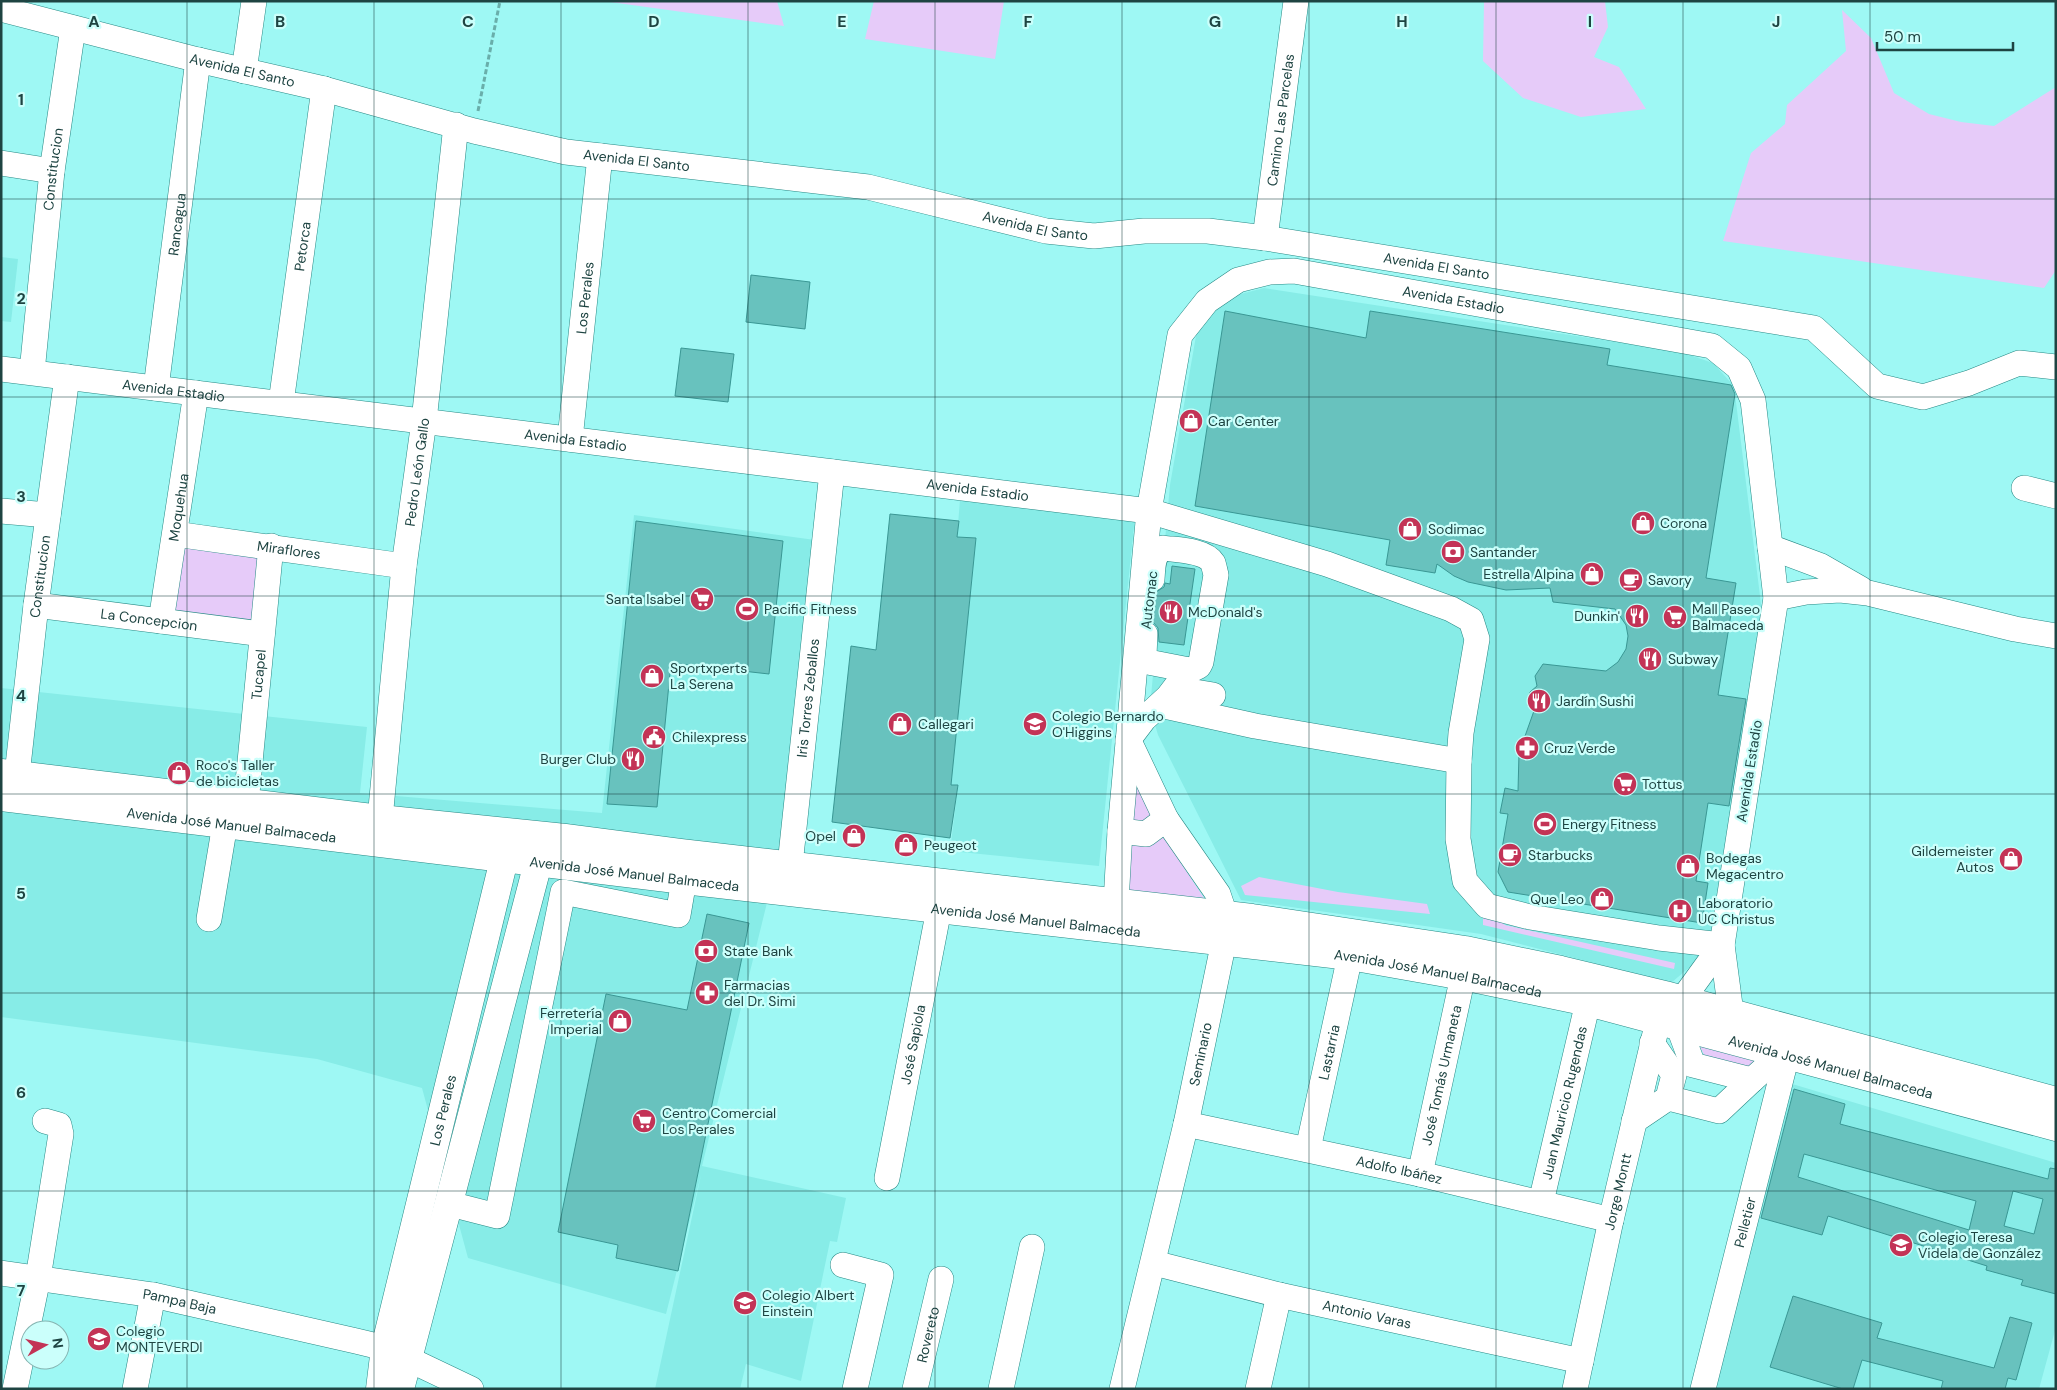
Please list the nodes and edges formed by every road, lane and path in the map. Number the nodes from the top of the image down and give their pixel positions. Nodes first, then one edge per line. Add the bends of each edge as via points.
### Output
1 (254, 1) edge
2 (500, 1) edge
3 (1296, 1) edge
4 (1, 8) edge
5 (73, 28) junction
6 (198, 60) junction
7 (244, 71) junction
8 (324, 89) junction
9 (465, 128) junction
10 (600, 156) junction
11 (1, 163) edge
12 (52, 171) junction
13 (1265, 238) junction
14 (2056, 367) edge
15 (1, 369) edge
16 (32, 372) junction
17 (67, 377) junction
18 (156, 388) junction
19 (196, 393) junction
20 (281, 404) junction
21 (424, 421) junction
22 (570, 439) junction
23 (832, 472) junction
24 (2024, 488) dead end
25 (2056, 496) edge
26 (1, 511) edge
27 (1149, 511) junction
28 (48, 515) junction
29 (1203, 528) junction
30 (174, 534) junction
31 (271, 546) junction
32 (1770, 547) junction
33 (1199, 554) junction
34 (404, 566) junction
35 (1868, 593) junction
36 (1776, 598) junction
37 (36, 605) junction
38 (161, 621) junction
39 (262, 634) junction
40 (2056, 636) edge
41 (1200, 684) junction
42 (1160, 705) junction
43 (1128, 740) junction
44 (1459, 761) junction
45 (9, 774) edge
46 (1, 797) edge
47 (246, 803) junction
48 (1166, 819) junction
49 (380, 820) junction
50 (225, 824) junction
51 (1120, 831) junction
52 (507, 845) junction
53 (542, 849) junction
54 (790, 865) junction
55 (684, 880) junction
56 (1116, 903) junction
57 (938, 909) junction
58 (209, 919) dead end
59 (1224, 928) junction
60 (1722, 945) junction
61 (1350, 956) junction
62 (1462, 976) junction
63 (1588, 1002) junction
64 (1731, 1013) junction
65 (1667, 1017) junction
66 (460, 1041) junction
67 (489, 1054) junction
68 (1784, 1054) junction
69 (1678, 1079) junction
70 (1752, 1080) junction
71 (2056, 1101) edge
72 (45, 1121) dead end
73 (1634, 1121) junction
74 (1186, 1124) junction
75 (2056, 1127) edge
76 (1308, 1149) junction
77 (1420, 1174) junction
78 (887, 1178) dead end
79 (1541, 1202) junction
80 (450, 1204) junction
81 (1611, 1220) junction
82 (1032, 1247) dead end
83 (1154, 1263) junction
84 (843, 1265) dead end
85 (1, 1273) edge
86 (38, 1278) junction
87 (941, 1279) dead end
88 (152, 1295) junction
89 (1279, 1295) junction
90 (356, 1341) junction
91 (385, 1348) junction
92 (409, 1361) junction
93 (1581, 1361) junction
94 (386, 1388) edge
95 (15, 1389) edge
96 (135, 1389) edge
97 (471, 1389) edge
98 (855, 1389) edge
99 (915, 1389) edge
100 (1001, 1389) edge
101 (1122, 1389) edge
102 (1258, 1389) edge
103 (1575, 1389) edge
104 (1703, 1389) edge

1 - 7 street
2 - 9 path
3 - 13 street, Camino Las Parcelas
4 - 5 street, Avenida El Santo
5 - 6 street, Avenida El Santo
5 - 12 street, Constitucion
6 - 7 street, Avenida El Santo
6 - 18 street, Rancagua
7 - 8 street, Avenida El Santo
8 - 9 street, Avenida El Santo
8 - 20 street, Petorca
9 - 10 street, Avenida El Santo via 566,152
9 - 21 street, Pedro León Gallo
10 - 13 street, Avenida El Santo via 868,187 1046,231 1094,236 1144,231 1208,231
10 - 22 street, Los Perales
11 - 12 street
12 - 16 street, Constitucion
13 - 14 street, Avenida El Santo via 1814,328 1877,386 1923,397 2019,363
15 - 16 street, Avenida Estadio
16 - 17 street, Avenida Estadio
17 - 18 street, Avenida Estadio
17 - 28 street, Constitucion
18 - 19 street, Avenida Estadio
19 - 20 street, Avenida Estadio
19 - 30 street, Moquehua
20 - 21 street, Avenida Estadio
21 - 22 street, Avenida Estadio
21 - 34 street, Pedro León Gallo
22 - 23 street, Avenida Estadio
23 - 27 street, Avenida Estadio
23 - 54 street, Iris Torres Zeballos
24 - 25 street
26 - 28 street
27 - 29 street
27 - 32 street, Avenida Estadio via 1180,335 1207,301 1238,280 1269,272 1294,272 1712,346 1739,368 1753,400
27 - 43 street, Avenida Estadio
28 - 37 street, Constitucion
29 - 33 street
29 - 44 street via 1360,576 1451,609 1471,620 1477,639
30 - 31 street, Miraflores
30 - 38 street, Moquehua
31 - 34 street, Miraflores
31 - 39 street, Tucapel
32 - 35 street via 1821,566
32 - 36 street, Avenida Estadio
33 - 41 street via 1212,562 1216,575
33 - 41 street, Automac via 1163,548 1155,556 1144,655 1148,662
34 - 49 street, Pedro León Gallo
35 - 36 street via 1832,590
35 - 40 street
36 - 60 street, Avenida Estadio
37 - 38 street, La Concepcion
37 - 45 street, Constitucion
38 - 39 street, La Concepcion
39 - 47 street, Tucapel
41 - 42 street
41 - 42 street
41 - 44 street
42 - 43 street
43 - 48 street
43 - 51 street, Avenida Estadio
44 - 60 street via 1458,839 1465,881 1487,906 1530,917
45 - 47 main road, Avenida José Manuel Balmaceda
46 - 50 main road, Avenida José Manuel Balmaceda
47 - 49 main road, Avenida José Manuel Balmaceda
48 - 51 street via 1146,834
48 - 59 street via 1218,894
49 - 52 main road, Avenida José Manuel Balmaceda
50 - 52 main road, Avenida José Manuel Balmaceda
50 - 58 street
51 - 56 street, Avenida Estadio
52 - 53 main road, Avenida José Manuel Balmaceda
52 - 66 main road, Los Perales
53 - 54 main road, Avenida José Manuel Balmaceda
53 - 55 main road, Avenida José Manuel Balmaceda
53 - 67 main road
54 - 56 main road, Avenida José Manuel Balmaceda
55 - 57 main road, Avenida José Manuel Balmaceda
55 - 80 street via 678,915 563,892 497,1216
56 - 59 main road, Avenida José Manuel Balmaceda
57 - 59 main road, Avenida José Manuel Balmaceda
57 - 78 street, José Sapiola
59 - 61 main road, Avenida José Manuel Balmaceda
59 - 65 main road, Avenida José Manuel Balmaceda via 1465,950 1561,970
59 - 74 street, Seminario
60 - 64 street, Avenida Estadio
60 - 65 street, Avenida Estadio
61 - 62 main road, Avenida José Manuel Balmaceda
61 - 76 street, Lastarria
62 - 63 main road, Avenida José Manuel Balmaceda
62 - 77 street, José Tomás Urmaneta
63 - 65 main road, Avenida José Manuel Balmaceda
63 - 79 street, Juan Mauricio Rugendas
64 - 65 main road, Avenida José Manuel Balmaceda
64 - 71 main road, Avenida José Manuel Balmaceda
65 - 68 main road, Avenida José Manuel Balmaceda
65 - 69 street
65 - 73 street, Jorge Montt
66 - 67 main road via 482,1041
66 - 91 main road, Los Perales
67 - 80 main road
68 - 70 street
68 - 75 main road, Avenida José Manuel Balmaceda
68 - 104 street, Pelletier
69 - 70 street
69 - 70 street via 1720,1111
69 - 73 street
72 - 86 street via 59,1126 61,1134
73 - 81 street, Jorge Montt
74 - 76 street, Adolfo Ibáñez
74 - 83 street, Seminario
76 - 77 street, Adolfo Ibáñez
77 - 79 street, Adolfo Ibáñez
79 - 81 street, Adolfo Ibáñez
80 - 92 main road
81 - 93 street, Jorge Montt
82 - 100 street
83 - 89 street, Antonio Varas
83 - 101 street, Seminario
84 - 98 street via 881,1275
85 - 86 street, Pampa Baja
86 - 88 street, Pampa Baja
86 - 95 street
87 - 99 street, Rovereto
88 - 90 street, Pampa Baja
88 - 96 street
89 - 93 street, Antonio Varas
89 - 102 street
90 - 91 street, Pampa Baja
90 - 94 street
91 - 92 street, Pampa Baja
91 - 94 main road, Los Perales
92 - 94 main road
92 - 97 street, Pampa Baja
93 - 103 street, Jorge Montt

